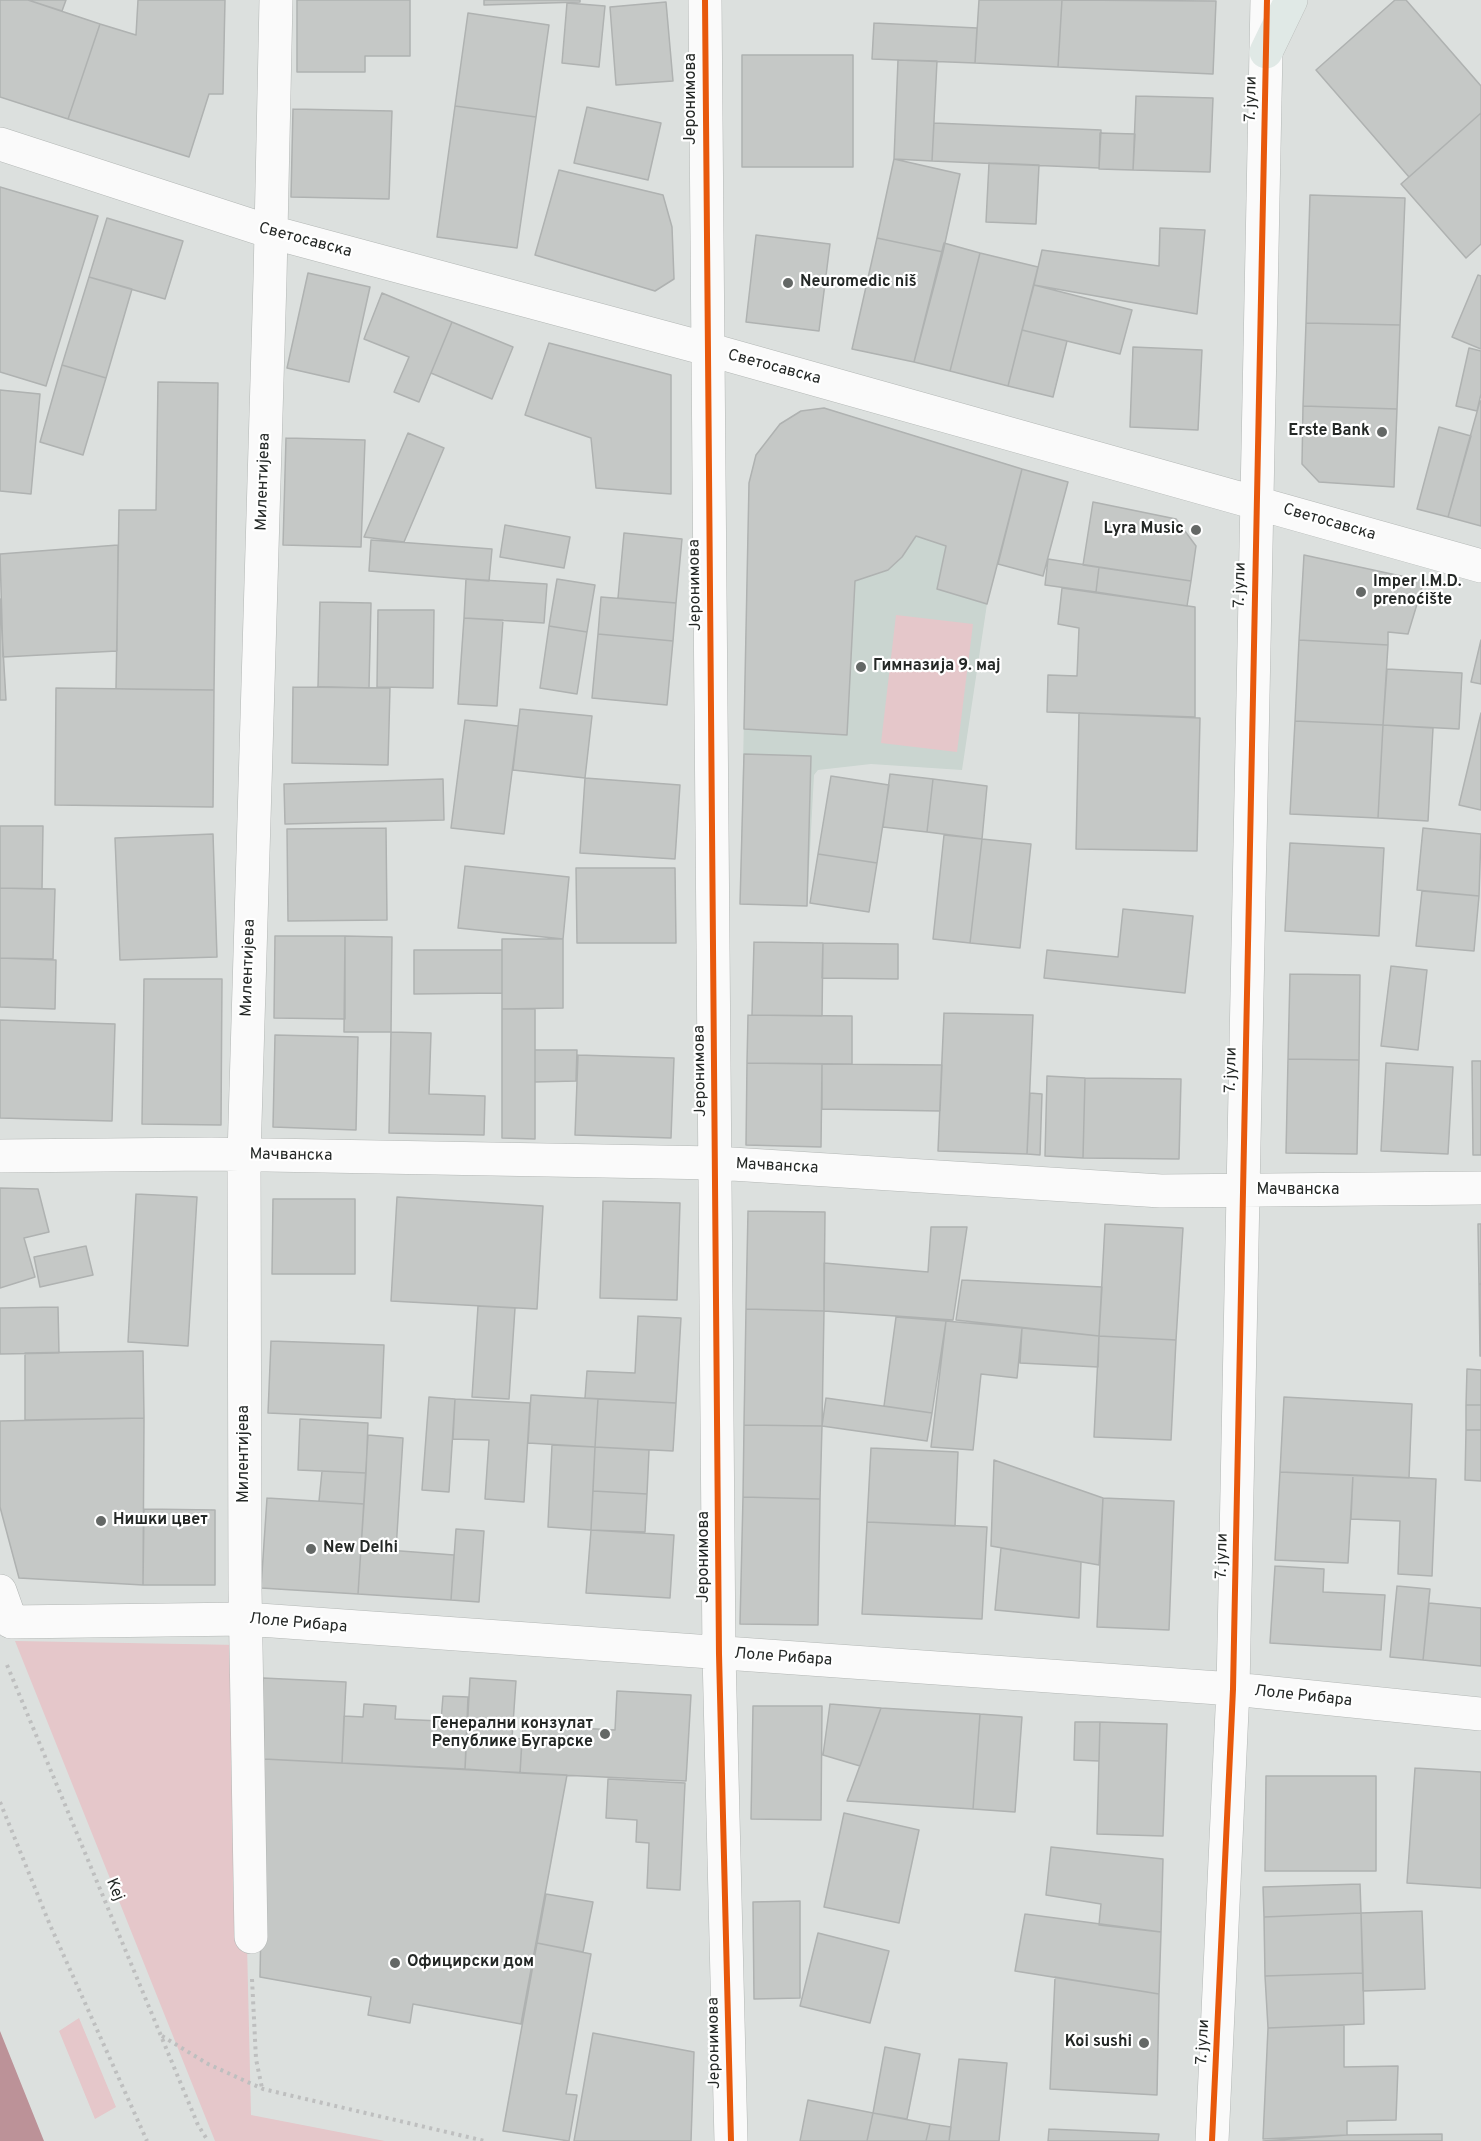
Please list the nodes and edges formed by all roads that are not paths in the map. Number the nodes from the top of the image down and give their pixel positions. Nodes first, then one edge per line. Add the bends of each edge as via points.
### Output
1 (276, 0) edge
2 (705, 0) edge
3 (1267, 0) edge
4 (1291, 0) edge
5 (1266, 52) junction
6 (0, 144) edge
7 (271, 232) junction
8 (707, 349) junction
9 (1256, 502) junction
10 (1481, 566) edge
11 (243, 1155) junction
12 (0, 1156) edge
13 (716, 1163) junction
14 (1481, 1188) edge
15 (1244, 1192) junction
16 (0, 1591) edge
17 (245, 1619) junction
18 (719, 1654) junction
19 (1233, 1689) junction
20 (1481, 1714) edge
21 (251, 1937) road end
22 (731, 2141) edge
23 (1212, 2141) edge

1 - 7 street, Милентијева
2 - 8 street, Јеронимова
3 - 5 street, 7. јули
4 - 5 main road
5 - 9 street, 7. јули
6 - 7 street, Светосавска
7 - 8 street, Светосавска
7 - 11 street, Милентијева
8 - 9 street, Светосавска
8 - 13 street, Јеронимова
9 - 10 street, Светосавска
9 - 15 street, 7. јули
11 - 12 street, Мачванска
11 - 13 street, Мачванска
11 - 17 street, Милентијева
13 - 15 street, Мачванска via 1161,1191
13 - 18 street, Јеронимова
14 - 15 street, Мачванска
15 - 19 street, 7. јули
16 - 17 street, Лоле Рибара via 11,1622
17 - 18 street, Лоле Рибара
17 - 21 street, Милентијева
18 - 19 street, Лоле Рибара
18 - 22 street, Јеронимова
19 - 20 street, Лоле Рибара
19 - 23 street, 7. јули

